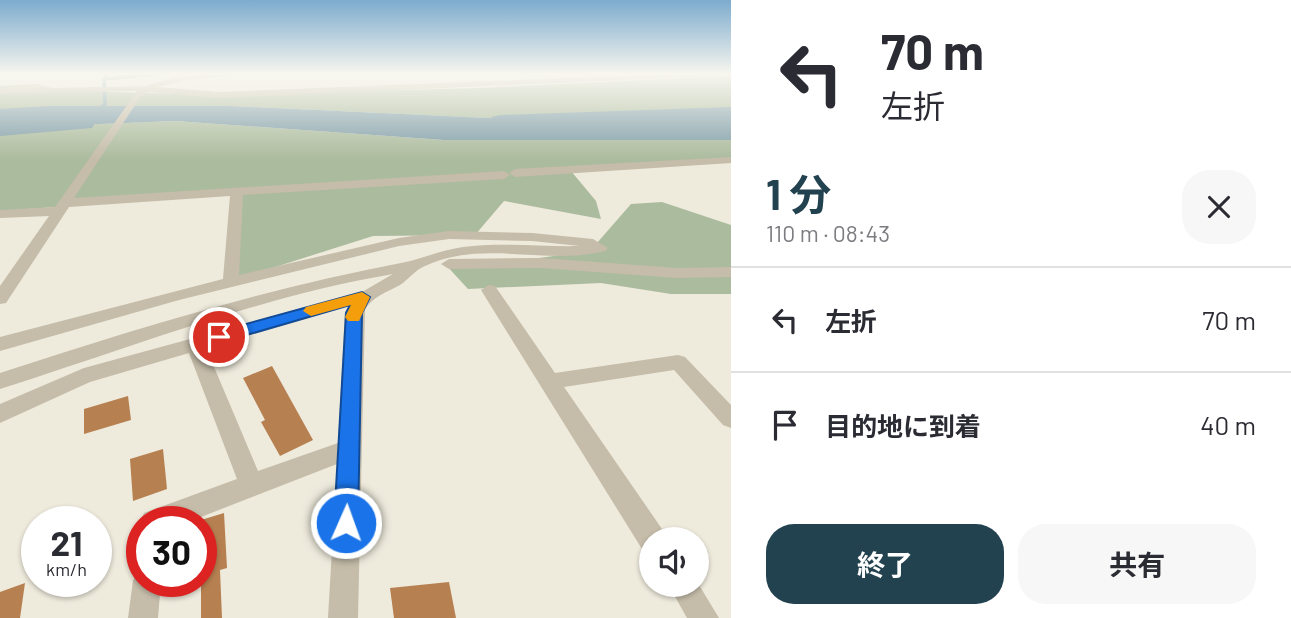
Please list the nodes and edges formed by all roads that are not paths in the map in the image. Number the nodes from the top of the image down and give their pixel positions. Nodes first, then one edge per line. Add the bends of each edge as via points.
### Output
1 (133, 103) edge
2 (731, 160) edge
3 (237, 192) junction
4 (65, 204) junction
5 (0, 214) edge
6 (411, 266) junction
7 (731, 272) edge
8 (230, 281) junction
9 (489, 290) dead end
10 (362, 297) junction
11 (0, 299) edge
12 (0, 344) edge
13 (195, 344) junction
14 (0, 382) edge
15 (549, 382) junction
16 (0, 414) edge
17 (731, 419) edge
18 (349, 449) junction
19 (251, 484) junction
20 (194, 506) edge
21 (644, 527) edge
22 (145, 597) edge
23 (690, 597) edge
24 (143, 618) edge
25 (343, 618) edge
26 (704, 618) edge

1 - 4 street
2 - 3 street
3 - 4 street
3 - 8 street
4 - 5 street
4 - 11 street
6 - 7 street via 510,262
6 - 8 street via 433,257 473,251 600,248 593,243 532,237 449,235
6 - 10 street via 397,280
6 - 14 street via 348,277 165,326
8 - 12 street
9 - 15 street
10 - 13 street
10 - 18 street via 354,313
13 - 16 street via 83,376
13 - 19 street
15 - 17 street via 678,362
15 - 21 street
18 - 19 street
18 - 25 street
19 - 20 street
22 - 24 street
23 - 26 street

